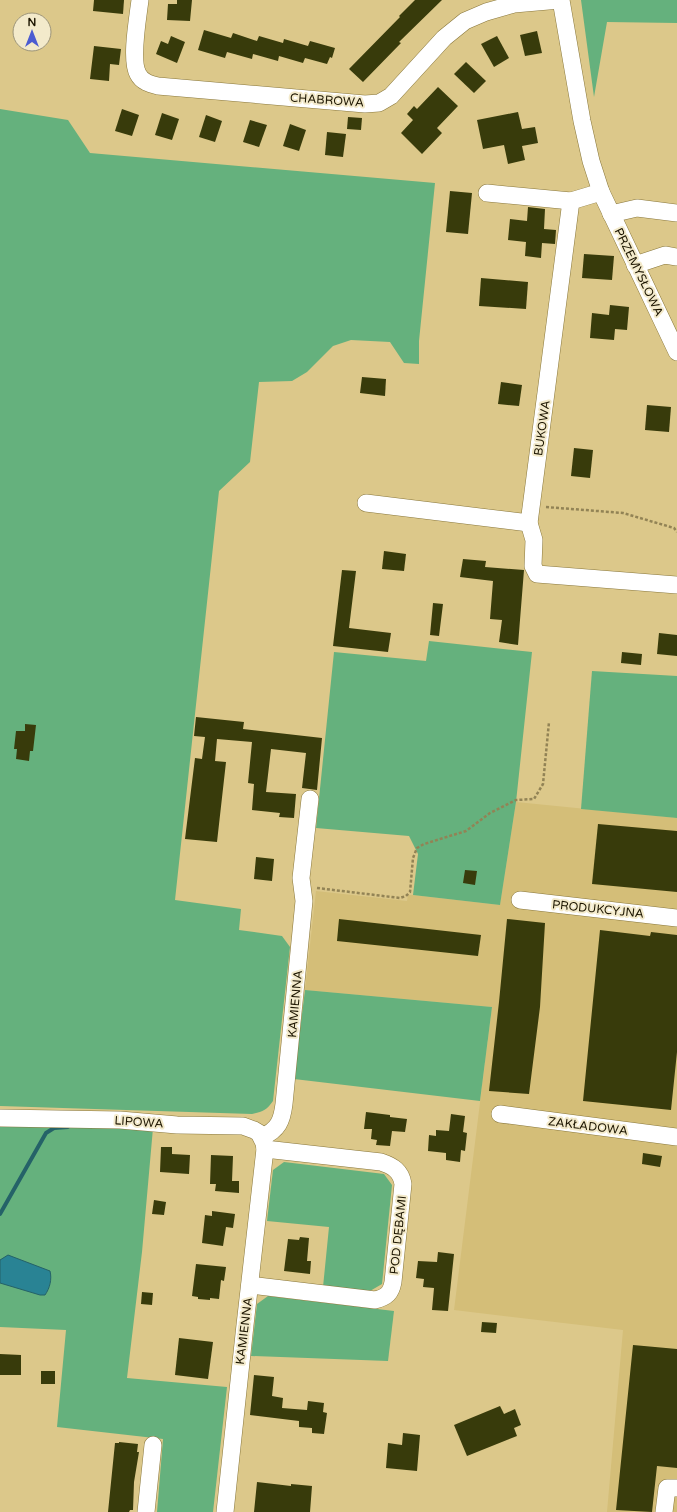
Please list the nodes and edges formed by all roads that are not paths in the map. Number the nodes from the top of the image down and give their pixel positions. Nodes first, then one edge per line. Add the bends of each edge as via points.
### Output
1 (140, 0) edge
2 (560, 0) edge
3 (601, 192) junction
4 (487, 193) dead end
5 (571, 200) junction
6 (677, 213) edge
7 (611, 214) junction
8 (677, 257) edge
9 (635, 265) junction
10 (677, 352) edge
11 (366, 504) dead end
12 (529, 523) junction
13 (677, 585) edge
14 (310, 799) dead end
15 (520, 900) dead end
16 (677, 918) edge
17 (500, 1114) dead end
18 (0, 1118) edge
19 (677, 1137) edge
20 (264, 1143) junction
21 (250, 1285) junction
22 (153, 1445) dead end
23 (677, 1488) edge
24 (146, 1512) edge
25 (225, 1512) edge
26 (664, 1512) edge

1 - 2 street, CHABROWA via 134,62 138,74 146,83 365,104 379,103 391,96 444,38 465,21 514,4
2 - 3 street, PRZEMYSŁOWA via 582,121
3 - 5 street
3 - 7 street, PRZEMYSŁOWA
4 - 5 street
5 - 12 street, BUKOWA
6 - 7 street via 637,208
7 - 9 street, PRZEMYSŁOWA
8 - 9 street via 665,255
9 - 10 street, PRZEMYSŁOWA
11 - 12 street
12 - 13 street via 534,540 533,566 536,574
14 - 20 street, KAMIENNA via 301,878 304,901 284,1104 277,1126
15 - 16 street, PRODUKCYJNA
17 - 19 street, ZAKŁADOWA
18 - 20 street, LIPOWA via 243,1126 254,1130
20 - 21 street, KAMIENNA
20 - 21 street, POD DĘBAMI via 381,1162 393,1166 403,1184 393,1282 386,1297 376,1300
21 - 25 street, KAMIENNA
22 - 24 street
23 - 26 street via 667,1488

